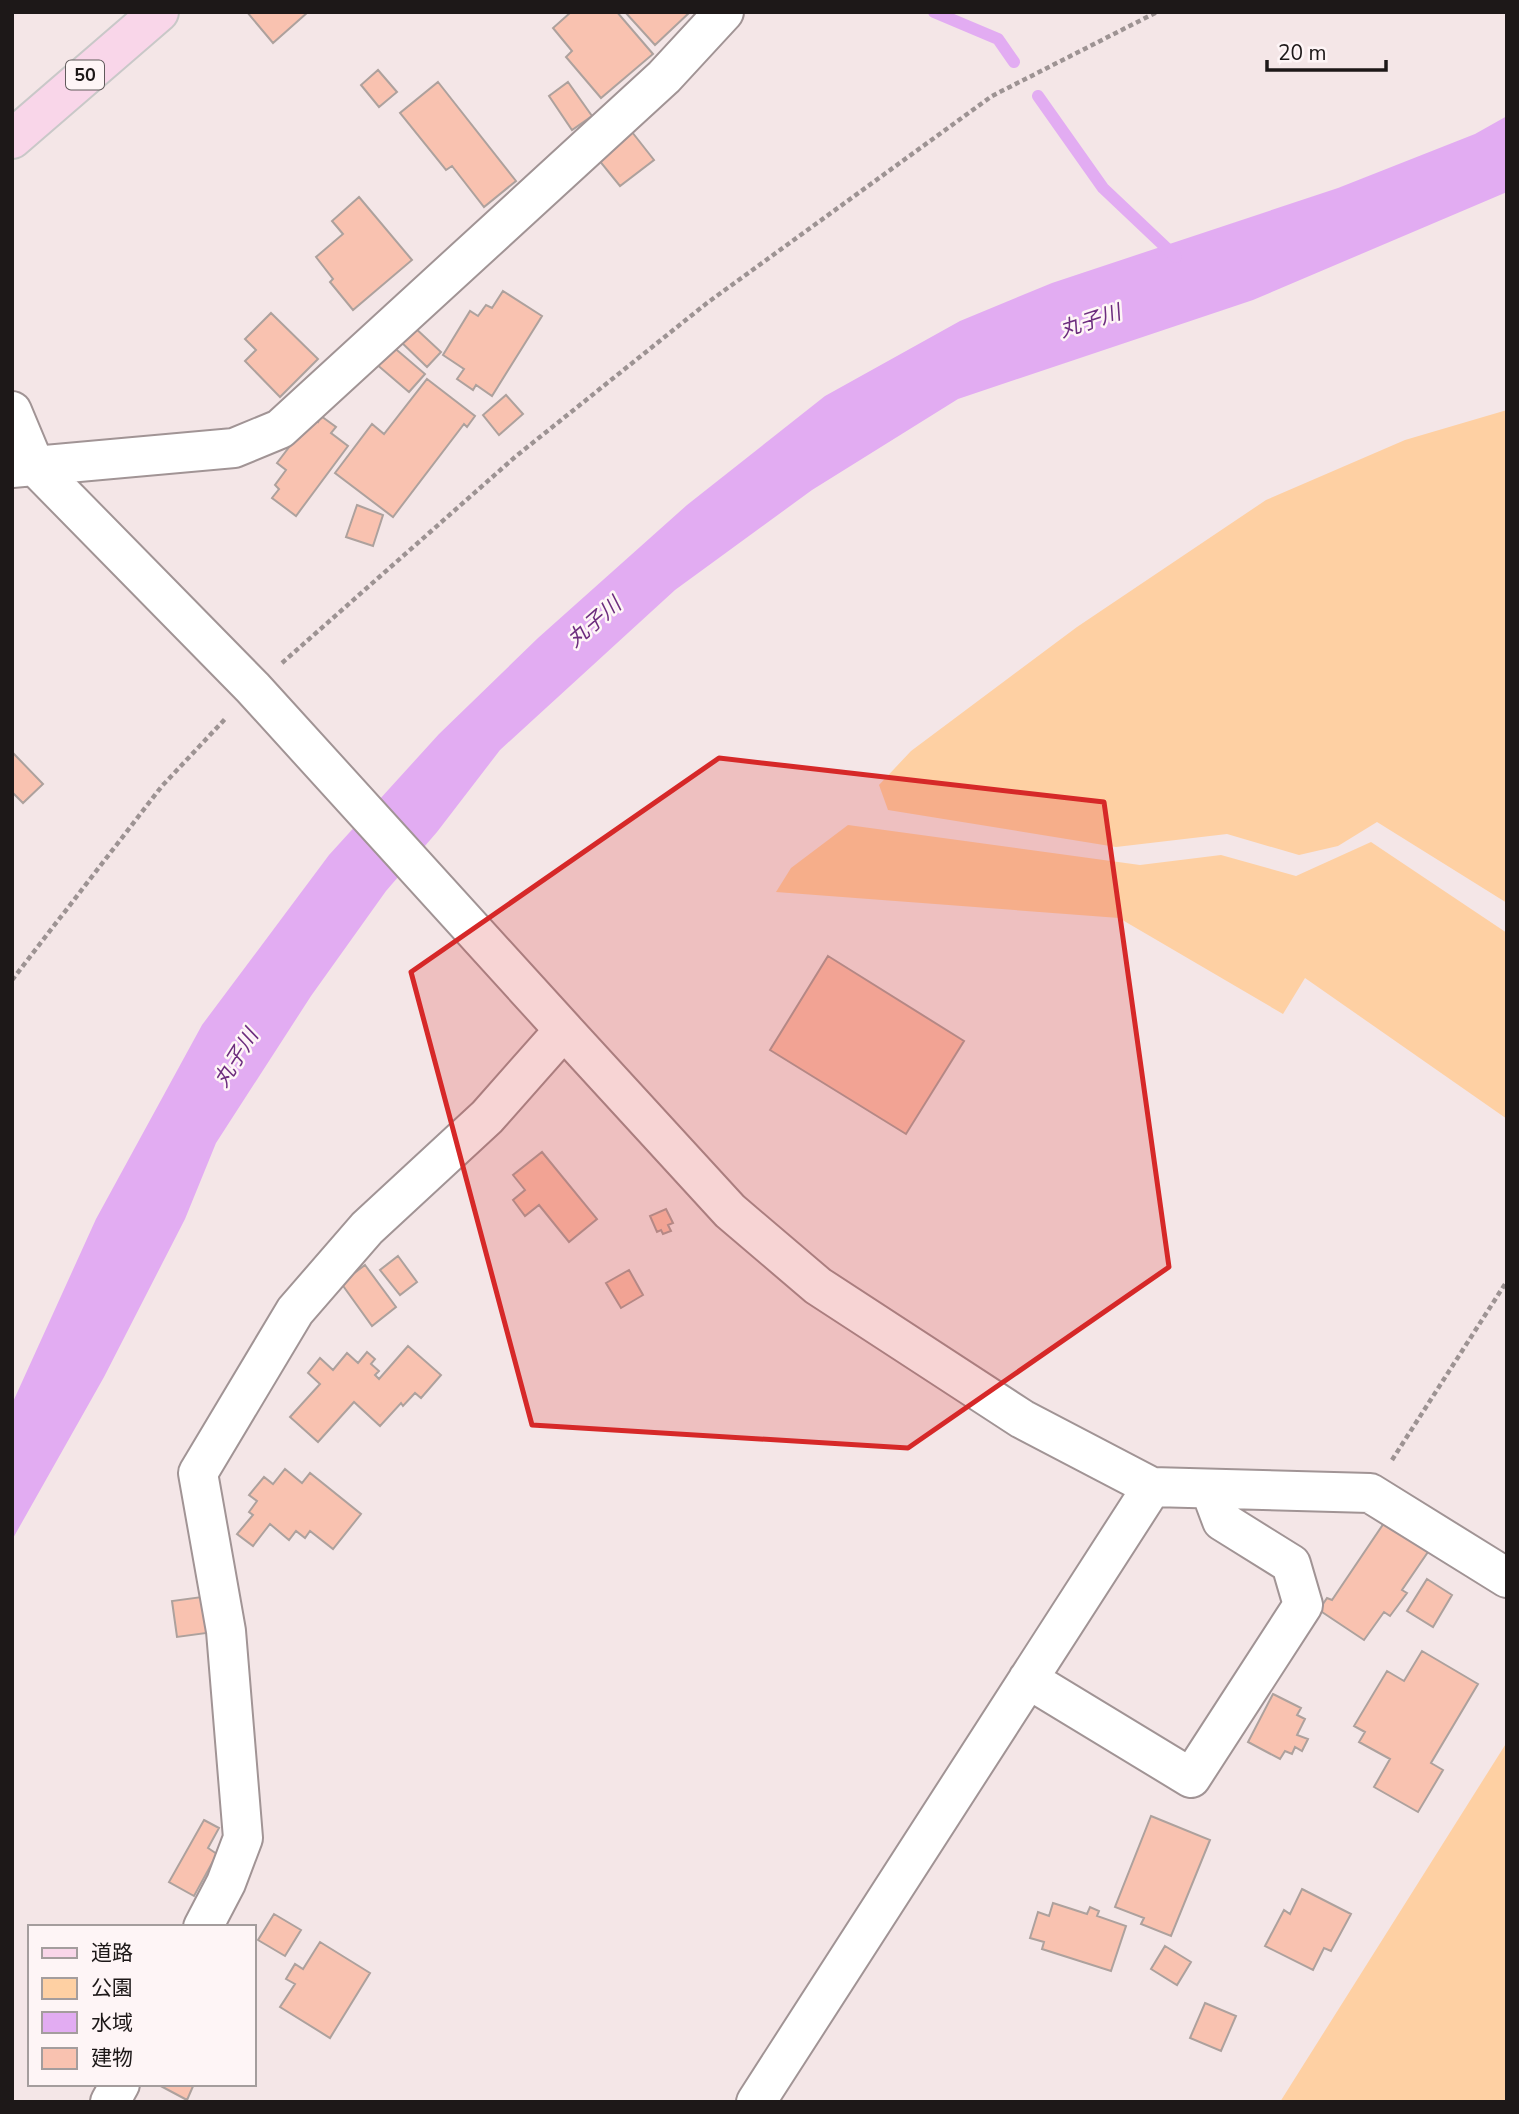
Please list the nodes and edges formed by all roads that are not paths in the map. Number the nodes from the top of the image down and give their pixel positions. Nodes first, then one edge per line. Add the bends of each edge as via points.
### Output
1 (159, 12) edge
2 (724, 12) edge
3 (12, 139) edge
4 (12, 411) edge
5 (24, 467) edge
6 (564, 1030) junction
7 (1152, 1487) junction
8 (1210, 1489) junction
9 (1507, 1578) edge
10 (1028, 1679) junction
11 (204, 1925) edge
12 (119, 2086) edge
13 (110, 2102) edge
14 (756, 2102) edge

1 - 3 main road, 50
2 - 5 street via 664,77 280,429 234,448
4 - 5 street
5 - 6 street via 261,697
6 - 7 street via 730,1211 818,1286 1022,1419
6 - 11 street via 487,1117 367,1228 295,1311 198,1474 226,1631 243,1838
7 - 8 street
7 - 10 street
8 - 9 street via 1370,1493
8 - 10 street via 1222,1521 1291,1564 1303,1605 1191,1778
10 - 14 street
12 - 13 street

